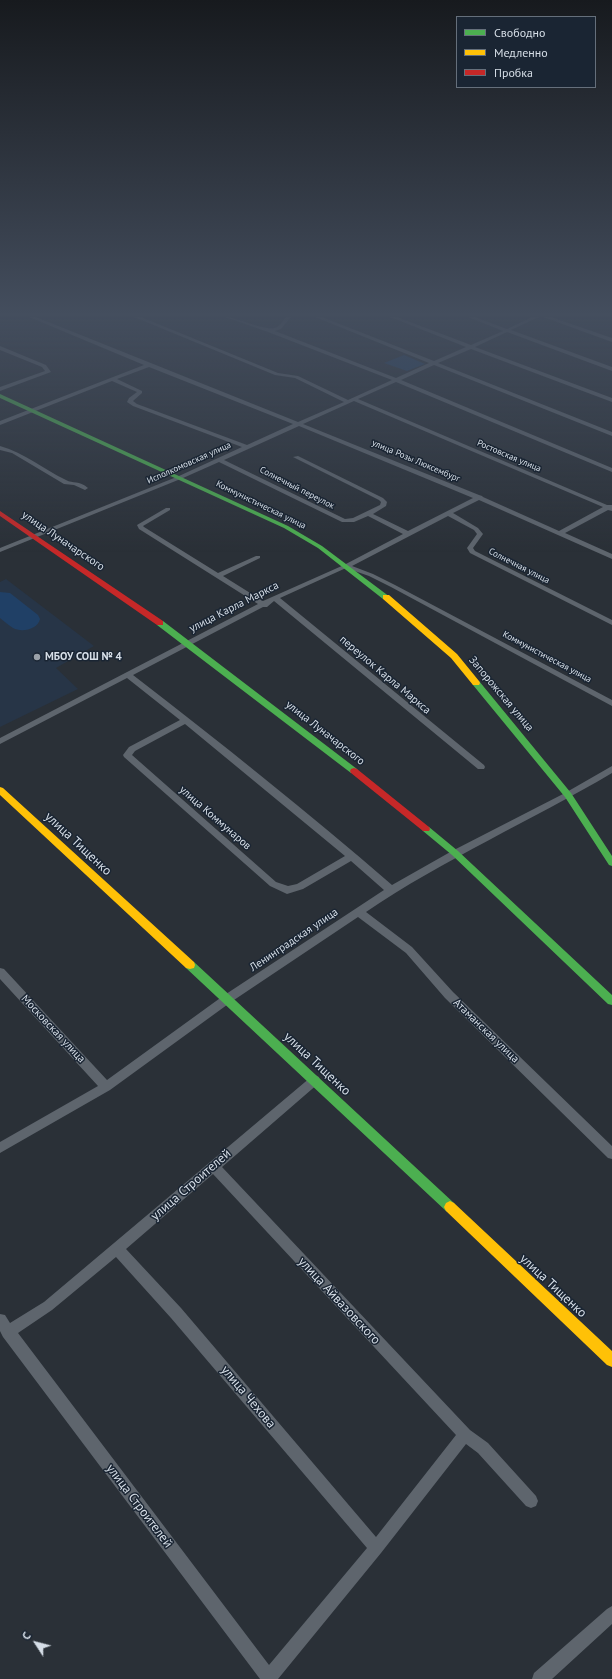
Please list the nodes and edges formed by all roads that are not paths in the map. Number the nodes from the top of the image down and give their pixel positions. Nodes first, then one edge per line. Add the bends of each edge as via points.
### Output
1 (69, 395) edge
2 (136, 395) edge
3 (227, 395) edge
4 (339, 395) edge
5 (365, 395) edge
6 (433, 395) edge
7 (513, 395) edge
8 (599, 395) edge
9 (0, 396) edge
10 (612, 400) edge
11 (352, 401) junction
12 (31, 410) junction
13 (0, 423) edge
14 (301, 424) junction
15 (612, 434) edge
16 (0, 448) edge
17 (247, 448) junction
18 (296, 458) dead end
19 (219, 460) junction
20 (612, 470) edge
21 (180, 477) junction
22 (85, 488) dead end
23 (480, 497) junction
24 (610, 507) edge
25 (168, 509) dead end
26 (0, 513) edge
27 (448, 513) junction
28 (368, 514) junction
29 (560, 533) junction
30 (408, 534) junction
31 (35, 537) junction
32 (0, 550) edge
33 (258, 557) dead end
34 (612, 557) edge
35 (346, 566) junction
36 (218, 576) junction
37 (275, 598) junction
38 (264, 605) junction
39 (612, 623) edge
40 (186, 644) junction
41 (127, 674) junction
42 (612, 703) edge
43 (186, 720) junction
44 (0, 741) edge
45 (481, 767) dead end
46 (612, 769) edge
47 (0, 790) edge
48 (568, 795) junction
49 (455, 853) junction
50 (352, 856) junction
51 (612, 863) edge
52 (391, 890) junction
53 (358, 911) junction
54 (0, 972) edge
55 (227, 999) junction
56 (612, 1001) edge
57 (315, 1080) junction
58 (106, 1087) junction
59 (0, 1148) edge
60 (612, 1154) edge
61 (213, 1166) junction
62 (117, 1249) junction
63 (4, 1326) edge
64 (612, 1360) edge
65 (465, 1435) junction
66 (531, 1501) dead end
67 (376, 1548) junction
68 (612, 1614) edge
69 (269, 1678) edge
70 (540, 1679) edge

1 - 12 street
2 - 17 street via 130,402
3 - 14 street, улица Розы Люксембург
4 - 11 street, Ростовская улица
5 - 11 street, Исполкомовская улица
6 - 20 street
7 - 15 street
8 - 10 street
9 - 12 street, Коммунистическая улица
11 - 14 street, Исполкомовская улица
11 - 24 street, Ростовская улица
12 - 13 street
12 - 21 street, Коммунистическая улица
14 - 17 street, Исполкомовская улица
14 - 23 street, улица Розы Люксембург
16 - 22 street via 14,452 66,483 75,483
17 - 19 street, Исполкомовская улица
18 - 28 street via 384,502 383,506
19 - 21 street, Исполкомовская улица
19 - 28 street, Солнечный переулок via 344,521
21 - 31 street, Исполкомовская улица
21 - 35 street, Коммунистическая улица via 286,527
23 - 27 street, улица Карла Маркса
23 - 29 street, улица Розы Люксембург
24 - 29 street
25 - 36 street via 140,525 141,528
26 - 31 street, улица Луначарского
27 - 30 street, улица Карла Маркса
27 - 39 street, Солнечная улица via 480,534 470,548 472,552
28 - 30 street
29 - 34 street, улица Розы Люксембург
30 - 35 street, улица Карла Маркса
31 - 32 street, Исполкомовская улица
31 - 40 street, улица Луначарского via 101,581
33 - 36 street
35 - 37 street, улица Карла Маркса
35 - 42 street, Коммунистическая улица via 393,586
35 - 48 street, Запорожская улица via 454,656
36 - 38 street
37 - 38 street, улица Карла Маркса
37 - 45 street, переулок Карла Маркса
38 - 40 street, улица Карла Маркса
40 - 41 street, улица Карла Маркса
40 - 49 street, улица Луначарского via 310,736
41 - 43 street
41 - 44 street, улица Карла Маркса
43 - 50 street
43 - 50 street, улица Коммунаров via 132,749 127,755 273,884 287,890 300,886
46 - 48 street, Ленинградская улица
47 - 55 street, улица Тищенко
48 - 49 street, Ленинградская улица
48 - 51 street, Запорожская улица
49 - 52 street, Ленинградская улица
49 - 56 street, улица Луначарского
50 - 52 street
52 - 53 street, Ленинградская улица
53 - 55 street, Ленинградская улица
53 - 60 street, Атаманская улица via 409,950 450,995
54 - 58 street, Московская улица
55 - 57 street, улица Тищенко
55 - 58 street, Ленинградская улица
57 - 61 street, улица Строителей
57 - 64 street, улица Тищенко
58 - 59 street, Ленинградская улица
61 - 62 street, улица Строителей
61 - 65 street, улица Айвазовского
62 - 63 street, улица Строителей via 48,1306
62 - 67 street, улица Чехова via 176,1313
63 - 69 street, улица Строителей
65 - 66 street, улица Айвазовского via 483,1448
65 - 67 street
67 - 69 street
68 - 70 street

